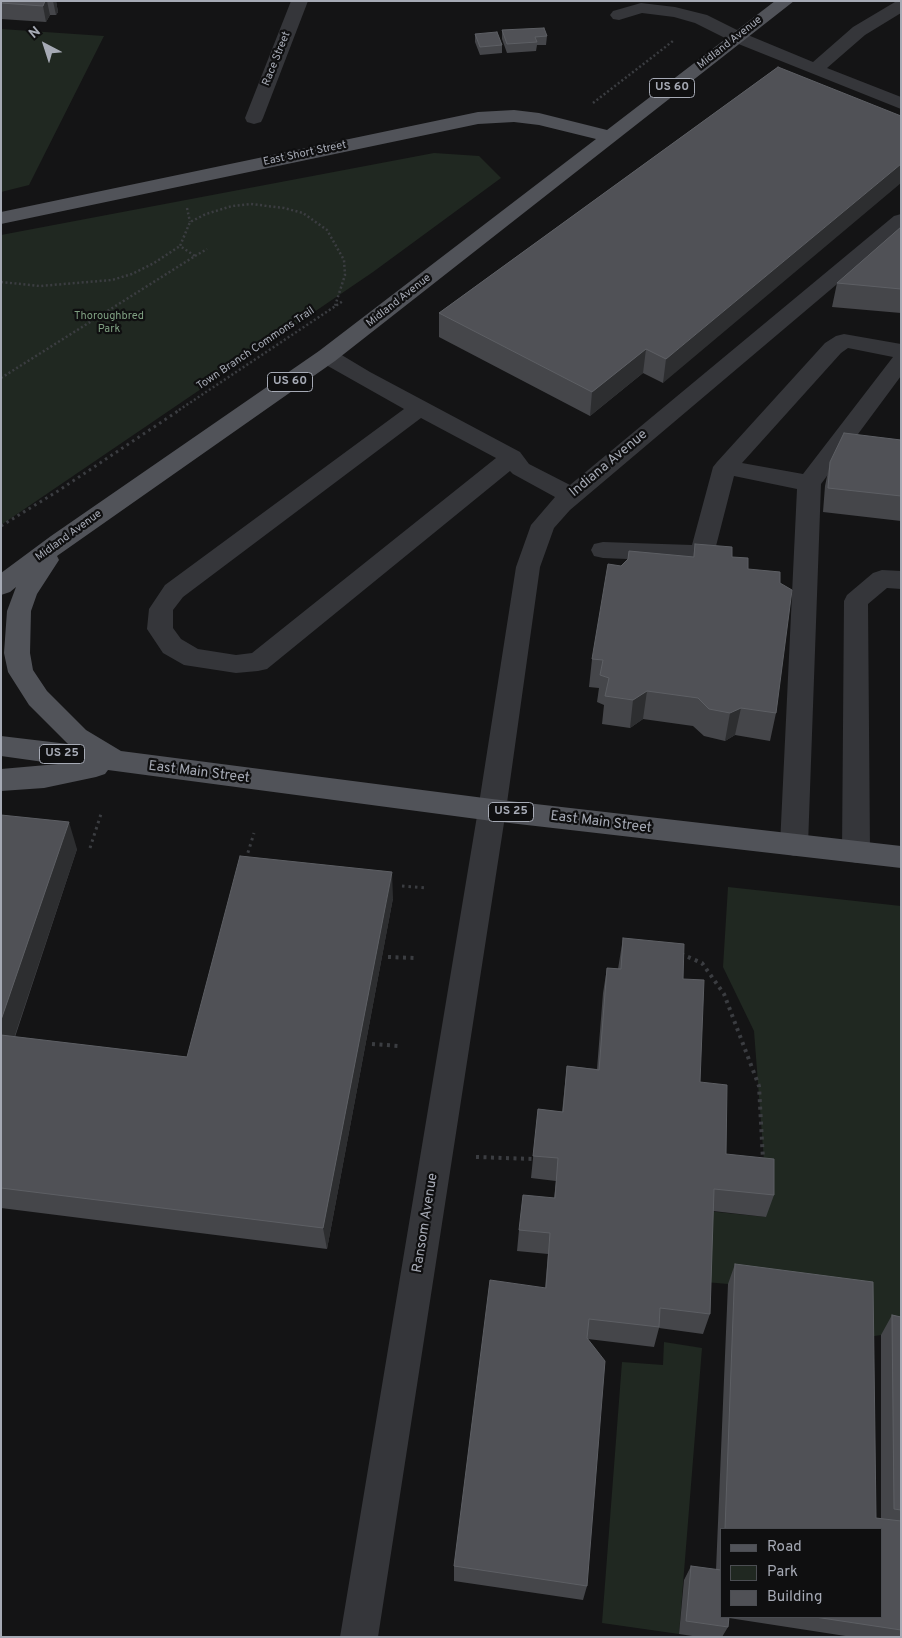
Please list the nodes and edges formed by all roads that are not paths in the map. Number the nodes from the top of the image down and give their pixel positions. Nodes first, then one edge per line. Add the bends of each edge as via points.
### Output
1 (300, 1) edge
2 (786, 1) edge
3 (901, 6) edge
4 (619, 16) dead end
5 (737, 37) junction
6 (815, 69) junction
7 (901, 104) edge
8 (254, 118) dead end
9 (609, 136) junction
10 (1, 218) edge
11 (901, 220) edge
12 (901, 352) edge
13 (328, 356) junction
14 (901, 362) edge
15 (420, 408) junction
16 (512, 457) junction
17 (725, 467) junction
18 (810, 483) junction
19 (571, 496) junction
20 (60, 542) junction
21 (603, 550) dead end
22 (702, 554) junction
23 (745, 577) edge
24 (901, 580) edge
25 (1, 586) edge
26 (1, 746) edge
27 (123, 763) junction
28 (1, 780) edge
29 (492, 810) junction
30 (794, 845) junction
31 (856, 852) junction
32 (901, 857) edge
33 (359, 1637) edge

1 - 8 street, Race Street
2 - 5 main road, Midland Avenue / US 60
3 - 6 street via 859,31
4 - 5 street via 641,8 675,12 701,19
5 - 6 street
5 - 9 main road, Midland Avenue / US 60
6 - 7 street
9 - 10 main road, East Short Street via 539,119 514,116 478,118
9 - 13 main road, Midland Avenue / US 60
11 - 19 street, Indiana Avenue
12 - 17 street via 844,341 833,348
13 - 15 street
13 - 20 main road, Midland Avenue / US 60
14 - 18 street
15 - 16 street
15 - 16 street via 174,591 161,609 160,629 172,646 193,658 236,664 258,662
16 - 19 street via 521,469
17 - 18 street
17 - 22 street
18 - 30 street via 796,605
19 - 29 street, Indiana Avenue via 543,525 528,566
20 - 25 main road, Midland Avenue / US 60
20 - 27 main road, East Main Street via 30,585 19,612 17,653 21,672 38,698 77,737
21 - 22 street
22 - 23 street
24 - 31 street via 882,579 856,601
26 - 27 main road, East Main Street / US 25
27 - 28 main road via 44,777
27 - 29 main road, East Main Street / US 25
29 - 30 main road, East Main Street / US 25
29 - 33 street, Ransom Avenue
30 - 31 main road, East Main Street / US 25
31 - 32 main road, East Main Street / US 25

